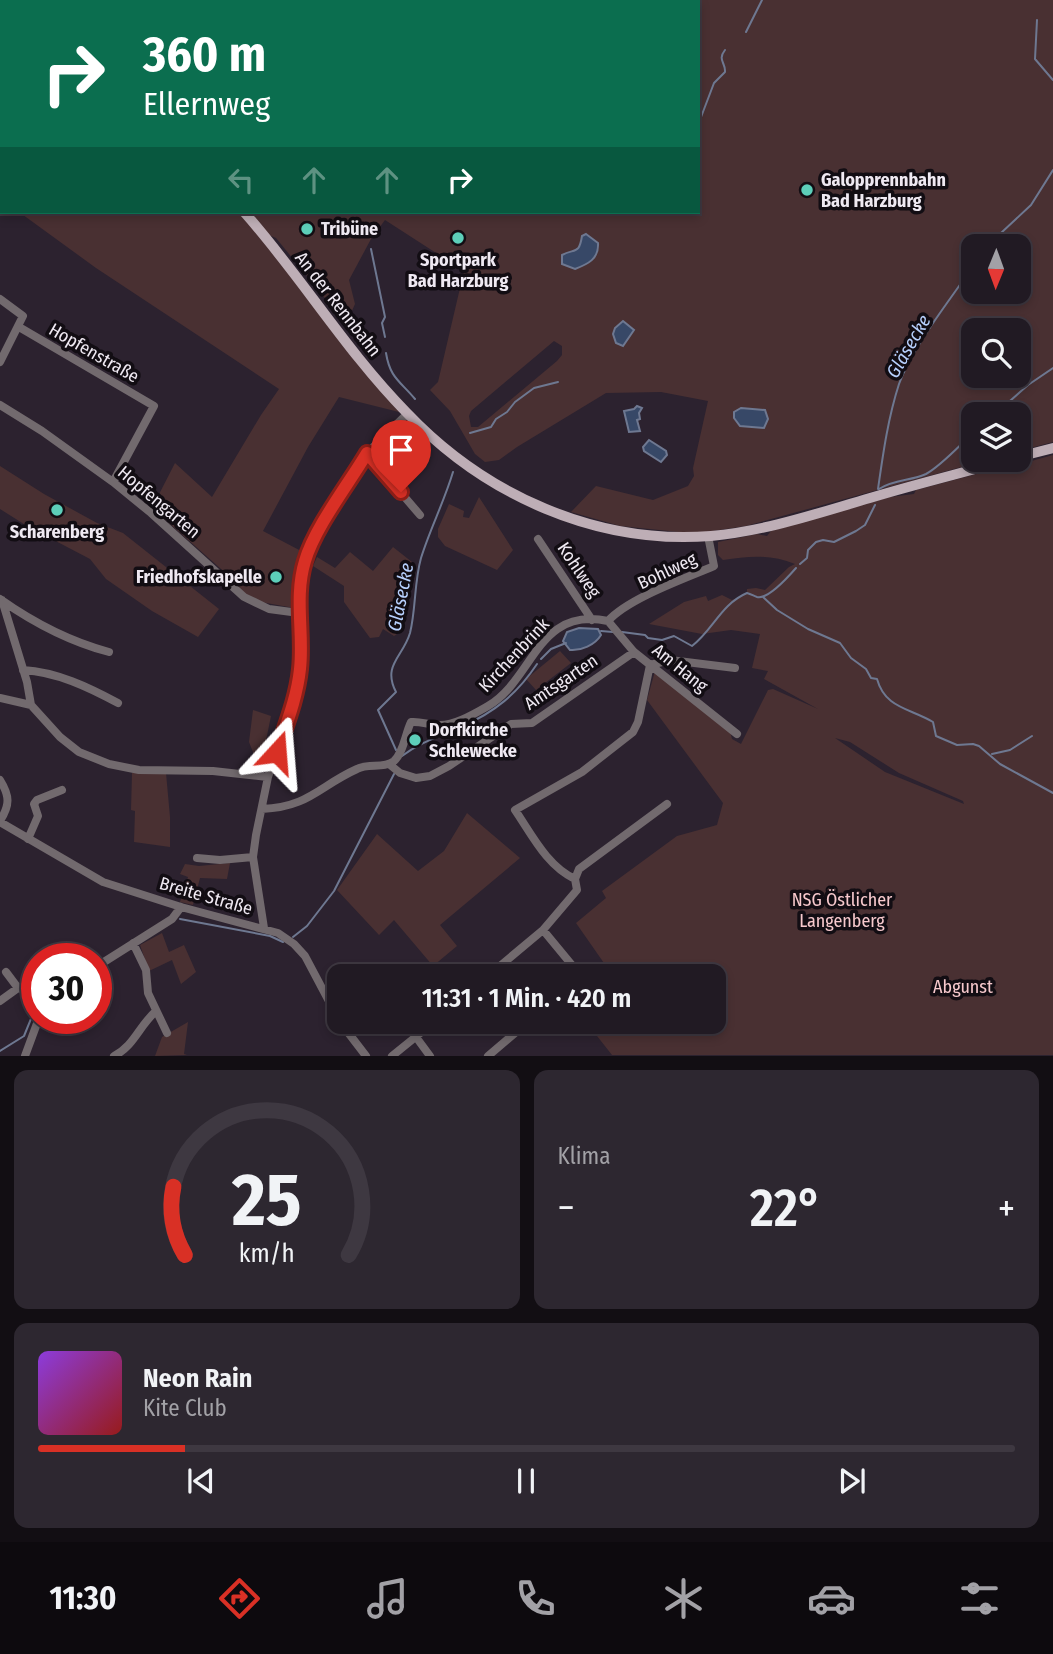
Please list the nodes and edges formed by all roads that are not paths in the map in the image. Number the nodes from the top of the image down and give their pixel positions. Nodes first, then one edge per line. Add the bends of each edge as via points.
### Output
1 (246, 214) edge
2 (0, 299) edge
3 (19, 327) junction
4 (0, 362) edge
5 (0, 405) edge
6 (407, 414) junction
7 (1053, 448) edge
8 (367, 453) junction
9 (1031, 454) edge
10 (965, 472) edge
11 (113, 482) junction
12 (419, 515) dead end
13 (708, 536) junction
14 (538, 538) dead end
15 (1, 600) edge
16 (299, 613) junction
17 (592, 620) junction
18 (613, 627) junction
19 (108, 652) dead end
20 (634, 652) junction
21 (650, 665) junction
22 (735, 668) dead end
23 (23, 670) junction
24 (0, 698) edge
25 (118, 703) dead end
26 (31, 705) junction
27 (737, 734) dead end
28 (396, 763) junction
29 (268, 777) junction
30 (0, 780) edge
31 (62, 790) dead end
32 (667, 804) dead end
33 (262, 809) junction
34 (0, 821) edge
35 (28, 839) junction
36 (253, 857) junction
37 (197, 858) dead end
38 (575, 879) junction
39 (181, 907) junction
40 (264, 928) junction
41 (543, 930) junction
42 (133, 943) junction
43 (112, 957) edge
44 (502, 964) edge
45 (571, 964) edge
46 (6, 972) dead end
47 (18, 988) junction
48 (21, 989) edge
49 (327, 998) edge
50 (0, 1001) edge
51 (156, 1011) junction
52 (167, 1032) dead end
53 (33, 1034) edge
54 (349, 1034) edge
55 (419, 1034) edge
56 (513, 1034) edge
57 (415, 1037) junction
58 (25, 1055) edge
59 (114, 1055) edge
60 (366, 1055) edge
61 (392, 1055) edge
62 (430, 1055) edge
63 (488, 1055) edge

1 - 6 main road, An der Rennbahn
2 - 3 street via 23,316
3 - 4 street
3 - 11 street, Hopfenstraße via 154,406
5 - 11 street, Hopfengarten
6 - 8 street
6 - 13 main road, An der Rennbahn via 477,474 542,508 623,531
7 - 9 main road
8 - 12 street
8 - 16 street via 309,549
10 - 13 main road, An der Rennbahn via 772,526
11 - 16 street, Hopfengarten via 244,597 269,609
13 - 18 street, Bohlweg via 714,566 614,614
14 - 17 street, Kohlweg
15 - 19 street via 80,645
15 - 23 street
16 - 29 street via 300,668
17 - 18 street, Kirchenbrink
17 - 28 street, Kirchenbrink via 569,622 557,629 489,705 450,724 411,722
18 - 20 street, Am Hang
20 - 21 street, Am Hang
20 - 28 street, Amtsgarten via 532,723 511,724 430,776 416,778
21 - 22 street via 670,660
21 - 27 street, Am Hang
21 - 38 street via 633,732 582,772 515,810 549,859
23 - 25 street via 84,685
23 - 26 street
24 - 26 street
26 - 29 street via 60,737 94,759 139,770
28 - 33 street via 359,767 304,801
29 - 33 street
30 - 34 street, Breite Straße via 9,801
31 - 35 street via 34,804 38,816
32 - 38 street via 591,858
33 - 36 street
34 - 35 street, Breite Straße
35 - 39 street, Breite Straße via 103,882
36 - 37 street
36 - 40 street
38 - 41 street via 577,890
39 - 40 street, Breite Straße
39 - 42 street via 172,919
40 - 49 street, Breite Straße via 302,952
41 - 44 street
41 - 45 street
42 - 43 street
42 - 51 street via 146,970 148,993
46 - 47 street
47 - 48 street
47 - 50 street
51 - 52 street
51 - 59 street via 130,1045
53 - 58 street
54 - 60 street, Breite Straße
55 - 57 street
56 - 63 street
57 - 61 street
57 - 62 street

